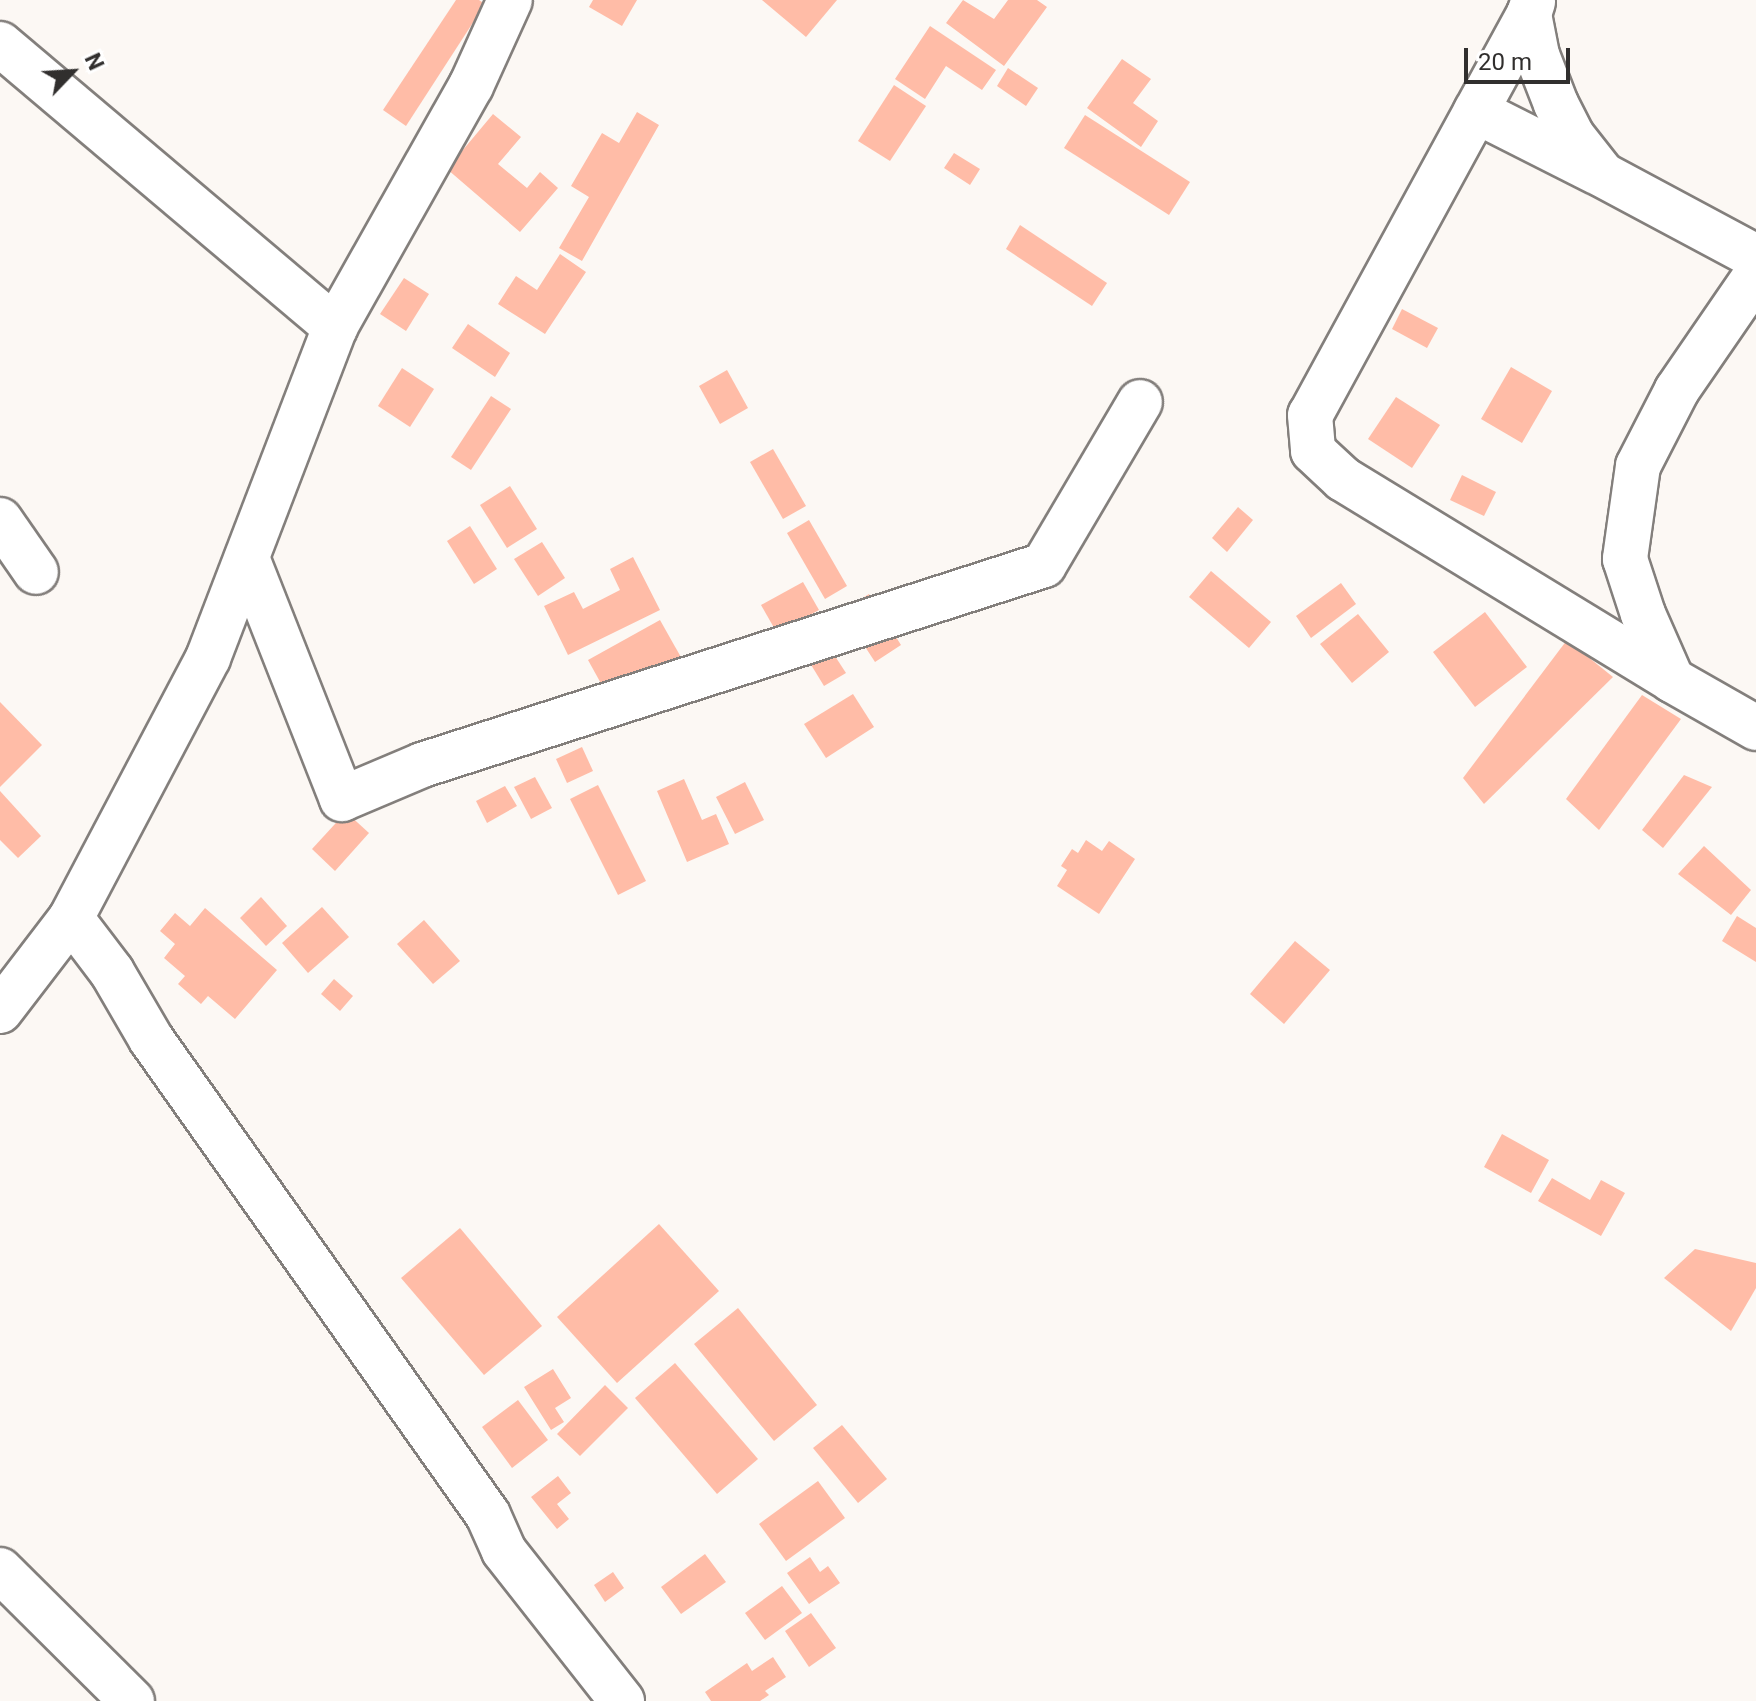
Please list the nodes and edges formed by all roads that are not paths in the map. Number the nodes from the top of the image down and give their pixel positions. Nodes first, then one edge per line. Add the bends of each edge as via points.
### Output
1 (510, 0) edge
2 (1531, 7) edge
3 (0, 44) edge
4 (1476, 111) junction
5 (1603, 175) junction
6 (1756, 257) edge
7 (1756, 275) edge
8 (335, 327) junction
9 (1140, 402) dead end
10 (0, 520) edge
11 (247, 558) junction
12 (36, 572) dead end
13 (1672, 680) junction
14 (1756, 728) edge
15 (71, 918) junction
16 (0, 1011) edge
17 (0, 1570) edge
18 (132, 1701) edge
19 (622, 1701) edge

1 - 8 street via 471,86
2 - 4 street
2 - 5 street via 1537,55 1556,104 1573,137
3 - 8 street
4 - 5 street
4 - 13 street via 1310,415 1313,451 1343,479
5 - 6 street
7 - 13 street via 1677,390 1638,466 1625,559
8 - 11 street
9 - 11 street via 1044,565 422,765 342,799
10 - 12 street
11 - 15 street via 208,658
13 - 14 street
15 - 16 street
15 - 19 street via 488,1515 504,1551
17 - 18 street

